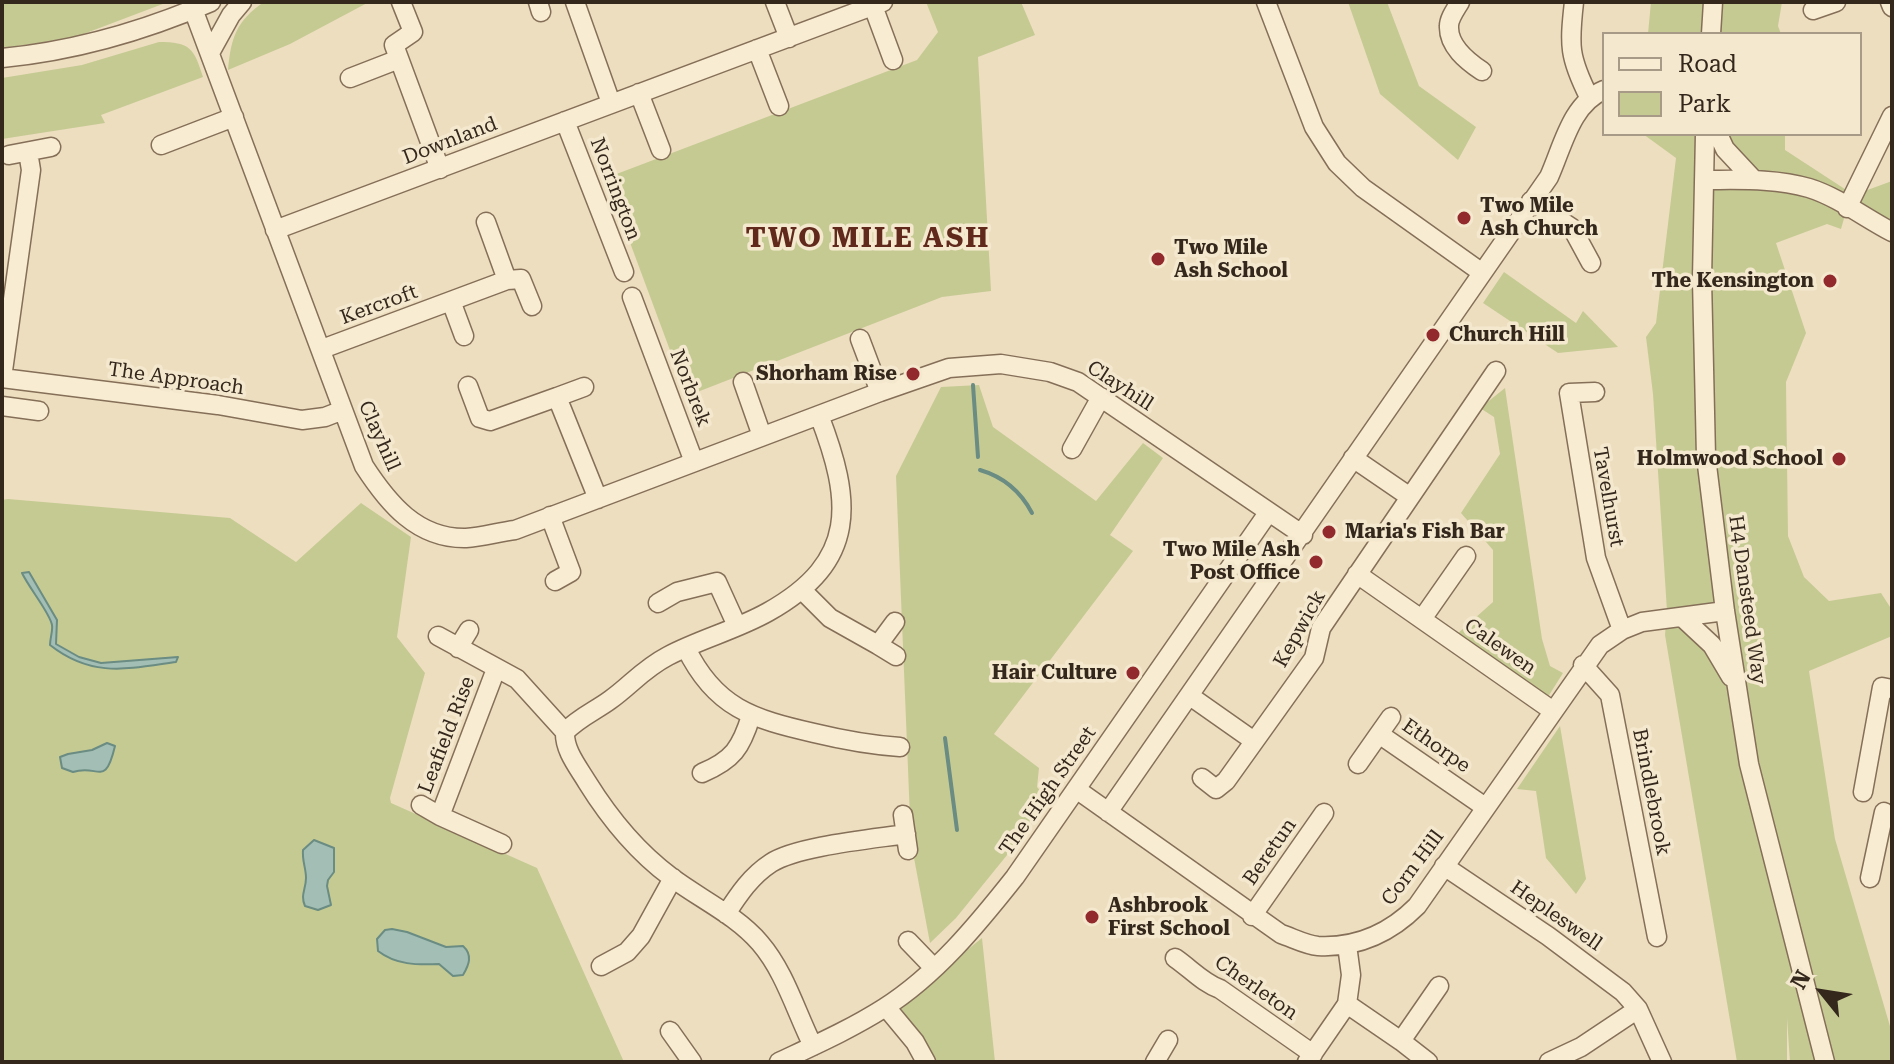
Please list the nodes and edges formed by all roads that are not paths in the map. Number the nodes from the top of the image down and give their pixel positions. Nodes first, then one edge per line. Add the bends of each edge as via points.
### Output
1 (242, 2) edge
2 (401, 2) edge
3 (575, 2) edge
4 (775, 2) edge
5 (1266, 2) edge
6 (1460, 2) edge
7 (1574, 2) edge
8 (1713, 2) edge
9 (1836, 2) edge
10 (204, 4) edge
11 (878, 4) edge
12 (1813, 10) dead end
13 (1711, 32) edge
14 (789, 38) junction
15 (757, 49) junction
16 (210, 53) junction
17 (2, 58) edge
18 (399, 59) junction
19 (893, 60) dead end
20 (1482, 71) dead end
21 (350, 78) dead end
22 (639, 93) junction
23 (1596, 93) edge
24 (611, 103) junction
25 (779, 106) dead end
26 (1892, 116) edge
27 (234, 117) junction
28 (565, 121) junction
29 (1698, 136) edge
30 (1705, 136) edge
31 (1719, 136) edge
32 (161, 145) dead end
33 (51, 147) dead end
34 (661, 150) dead end
35 (1704, 159) junction
36 (440, 169) junction
37 (1753, 179) junction
38 (1704, 180) junction
39 (1531, 201) junction
40 (1847, 208) junction
41 (486, 222) dead end
42 (275, 230) junction
43 (1892, 232) edge
44 (1591, 263) dead end
45 (624, 272) dead end
46 (1481, 272) junction
47 (507, 280) junction
48 (632, 297) dead end
49 (451, 301) junction
50 (532, 306) dead end
51 (644, 330) junction
52 (464, 336) dead end
53 (626, 337) dead end
54 (860, 339) dead end
55 (322, 349) junction
56 (1496, 371) dead end
57 (2, 378) edge
58 (743, 382) dead end
59 (468, 386) dead end
60 (584, 387) dead end
61 (880, 392) junction
62 (1595, 392) dead end
63 (557, 397) junction
64 (1101, 397) junction
65 (2, 406) edge
66 (343, 410) junction
67 (39, 411) dead end
68 (819, 415) junction
69 (762, 436) junction
70 (1072, 449) dead end
71 (1353, 458) junction
72 (694, 462) junction
73 (1410, 497) junction
74 (598, 499) junction
75 (1268, 513) junction
76 (550, 516) junction
77 (1303, 535) junction
78 (1466, 556) dead end
79 (1357, 574) junction
80 (568, 579) dead end
81 (802, 590) junction
82 (658, 603) dead end
83 (1725, 611) junction
84 (1683, 618) junction
85 (1422, 619) junction
86 (895, 622) dead end
87 (737, 626) junction
88 (469, 630) dead end
89 (1622, 630) junction
90 (438, 636) dead end
91 (878, 645) junction
92 (458, 648) junction
93 (686, 648) junction
94 (896, 656) dead end
95 (1583, 665) junction
96 (496, 669) junction
97 (1736, 687) junction
98 (1892, 689) edge
99 (1190, 696) junction
100 (1553, 711) junction
101 (751, 716) junction
102 (1391, 717) dead end
103 (565, 732) junction
104 (1379, 734) junction
105 (1254, 741) junction
106 (900, 747) dead end
107 (1358, 764) dead end
108 (716, 774) dead end
109 (1202, 778) dead end
110 (1076, 789) junction
111 (1863, 792) dead end
112 (421, 805) dead end
113 (1485, 807) junction
114 (1108, 812) junction
115 (1884, 812) dead end
116 (1324, 813) dead end
117 (440, 816) junction
118 (905, 833) dead end
119 (502, 844) dead end
120 (1884, 846) edge
121 (1444, 866) junction
122 (673, 878) junction
123 (1870, 878) dead end
124 (726, 914) junction
125 (1252, 916) junction
126 (1649, 926) dead end
127 (907, 942) dead end
128 (1347, 945) junction
129 (1175, 958) dead end
130 (601, 966) dead end
131 (934, 968) junction
132 (1439, 986) dead end
133 (1347, 1004) junction
134 (886, 1007) junction
135 (1638, 1009) junction
136 (670, 1031) dead end
137 (1168, 1040) dead end
138 (1401, 1041) junction
139 (813, 1046) junction
140 (1822, 1054) edge
141 (1310, 1058) edge
142 (692, 1062) edge
143 (779, 1062) edge
144 (926, 1062) edge
145 (1155, 1062) edge
146 (1428, 1062) edge
147 (1549, 1062) edge
148 (1662, 1062) edge

1 - 16 street
2 - 18 street via 413,32 394,45
3 - 24 street
4 - 14 street
5 - 46 street via 1314,127 1337,163 1363,188
6 - 20 street via 1449,29 1462,58
7 - 23 street via 1572,60
8 - 13 street
9 - 12 street
10 - 16 street, Clayhill
10 - 17 street via 116,36
11 - 14 street, Downland
11 - 19 street, Downland
14 - 15 street, Downland
15 - 22 street, Downland
15 - 25 street
16 - 27 street, Clayhill
18 - 21 street
18 - 36 street
22 - 24 street, Downland
22 - 34 street
23 - 39 street via 1578,109 1549,177
24 - 28 street, Downland
26 - 40 street
27 - 32 street
27 - 42 street, Clayhill
28 - 36 street, Downland
28 - 45 street, Norrington
29 - 35 street
30 - 35 street, H4 Dansteed Way
31 - 37 street
33 - 57 street via 18,153 31,170
35 - 38 street, H4 Dansteed Way
36 - 42 street, Downland
37 - 38 street
37 - 40 street via 1813,189
38 - 83 street, H4 Dansteed Way via 1706,457
39 - 44 street via 1572,228
39 - 46 street
40 - 43 street
41 - 47 street
42 - 55 street, Clayhill
46 - 71 street
47 - 49 street, Kercroft
47 - 50 street via 521,279
48 - 51 street, Norbrek
49 - 52 street
49 - 55 street, Kercroft
51 - 53 street
51 - 72 street, Norbrek
54 - 61 street
55 - 66 street, Clayhill
56 - 73 street, Kepwick
57 - 66 street, The Approach via 302,420
58 - 69 street
59 - 63 street via 480,418 490,421
60 - 63 street
61 - 64 street, Clayhill via 949,368 1001,364 1050,372
61 - 68 street, Clayhill
62 - 89 street, Tavelhurst via 1569,393 1596,558
63 - 74 street
64 - 70 street
64 - 75 street, Clayhill
65 - 67 street
66 - 76 street, Clayhill via 364,466 407,519 464,538 515,530
68 - 69 street, Clayhill
68 - 81 street via 836,458 842,521 834,550
69 - 72 street, Clayhill
71 - 73 street
71 - 77 street
72 - 74 street, Clayhill
73 - 79 street, Kepwick
74 - 76 street, Clayhill
75 - 77 street
75 - 110 street, The High Street
76 - 80 street
77 - 99 street
78 - 85 street
79 - 85 street, Calewen
79 - 105 street, Kepwick via 1321,628 1314,658
81 - 87 street
81 - 91 street via 830,618
82 - 87 street via 717,582
83 - 84 street, Corn Hill
83 - 97 street, H4 Dansteed Way
84 - 89 street, Corn Hill
84 - 97 street via 1712,645
85 - 100 street, Calewen
86 - 91 street
87 - 93 street
88 - 92 street, Leafield Rise
89 - 95 street, Corn Hill
90 - 92 street, Leafield Rise
91 - 94 street
92 - 96 street, Leafield Rise
93 - 101 street via 713,688
93 - 103 street via 635,676
95 - 100 street, Corn Hill
95 - 126 street, Brindlebrook via 1610,695
96 - 103 street, Leafield Rise via 517,679
96 - 117 street, Leafield Rise
97 - 140 street, H4 Dansteed Way via 1749,764
98 - 111 street via 1882,687
99 - 105 street
99 - 114 street
100 - 113 street, Corn Hill
101 - 106 street via 861,752
101 - 108 street via 736,752
102 - 104 street, Ethorpe
103 - 122 street, Leafield Rise via 576,765 606,813 639,852
104 - 107 street
104 - 113 street, Ethorpe
105 - 109 street, Kepwick via 1216,789
110 - 114 street, Corn Hill
110 - 131 street, The High Street via 979,923
112 - 117 street, Leafield Rise
113 - 121 street, Corn Hill
114 - 125 street, Corn Hill
115 - 120 street
116 - 125 street, Beretun
117 - 119 street, Leafield Rise
118 - 124 street via 795,853 773,862 748,882
120 - 123 street
121 - 128 street, Corn Hill via 1400,923
121 - 135 street, Hepleswell via 1602,975
122 - 124 street, Leafield Rise
122 - 130 street via 641,936 627,952
124 - 139 street, Leafield Rise via 759,942 778,970
125 - 128 street, Corn Hill via 1316,946
127 - 131 street
128 - 133 street
129 - 141 street, Cherleton
131 - 134 street, The High Street
132 - 138 street
133 - 138 street
133 - 141 street
134 - 139 street, The High Street
134 - 144 street
135 - 147 street
135 - 148 street, Hepleswell
136 - 142 street
137 - 145 street
138 - 146 street
139 - 143 street, The High Street

